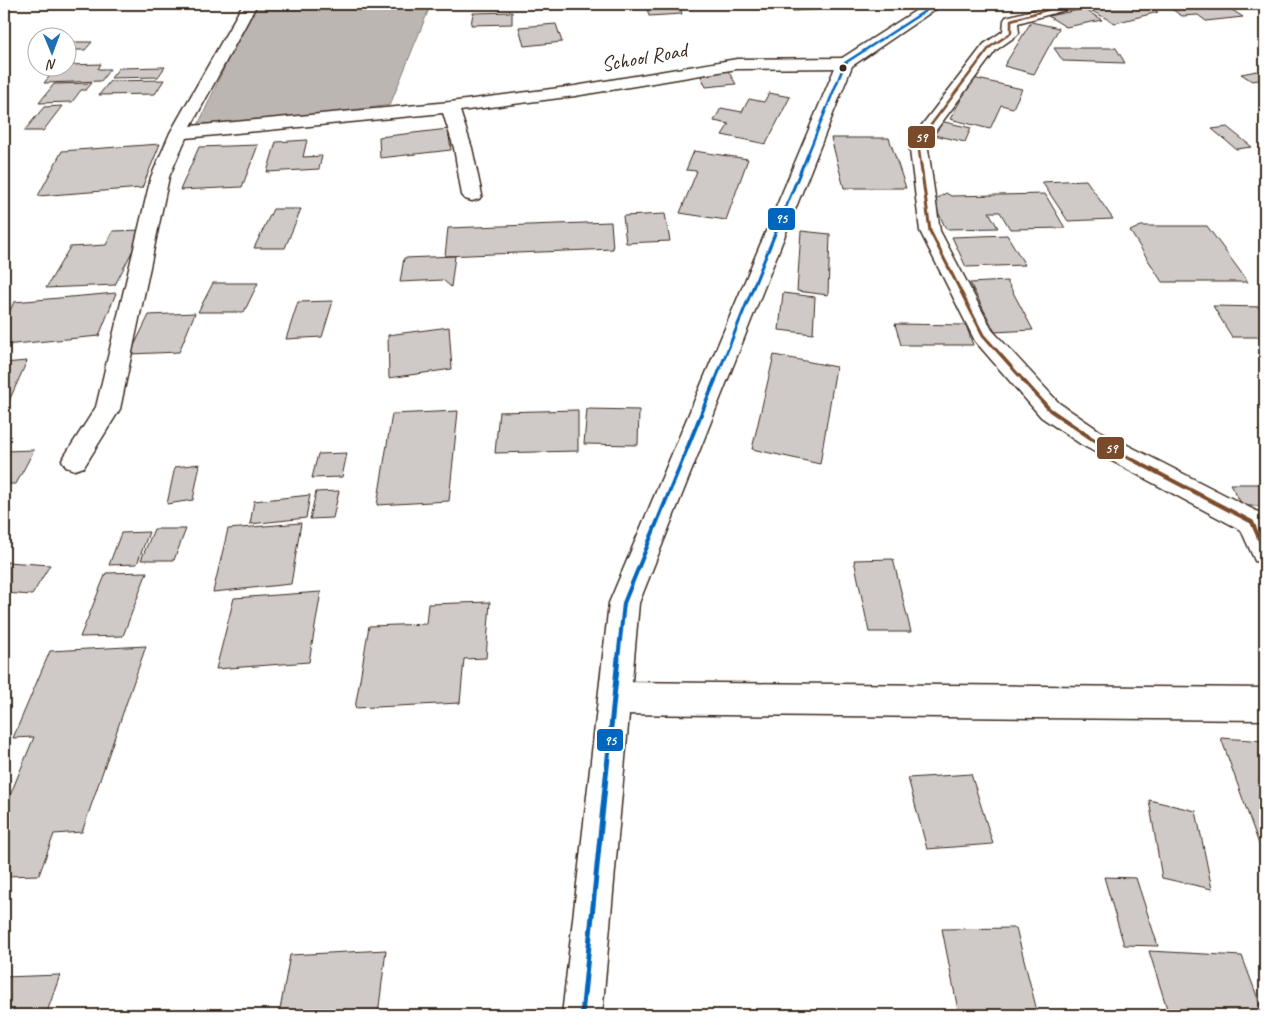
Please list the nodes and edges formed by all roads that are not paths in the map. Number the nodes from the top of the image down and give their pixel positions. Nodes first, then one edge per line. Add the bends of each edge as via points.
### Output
1 (250, 4) edge
2 (936, 4) edge
3 (1071, 4) edge
4 (845, 63) junction
5 (450, 106) junction
6 (179, 132) junction
7 (472, 195) dead end
8 (75, 460) dead end
9 (1265, 552) edge
10 (614, 698) junction
11 (1265, 704) edge
12 (582, 1015) edge

1 - 6 street
2 - 4 street
3 - 9 street via 1011,20 1011,33 990,47 918,142 930,231 983,335 1050,410 1090,438 1252,522
4 - 5 street, School Road via 737,64 575,91
4 - 10 street via 624,603
5 - 6 street, School Road
5 - 7 street via 464,148
6 - 8 street via 160,177 108,409
10 - 11 street
10 - 12 street

